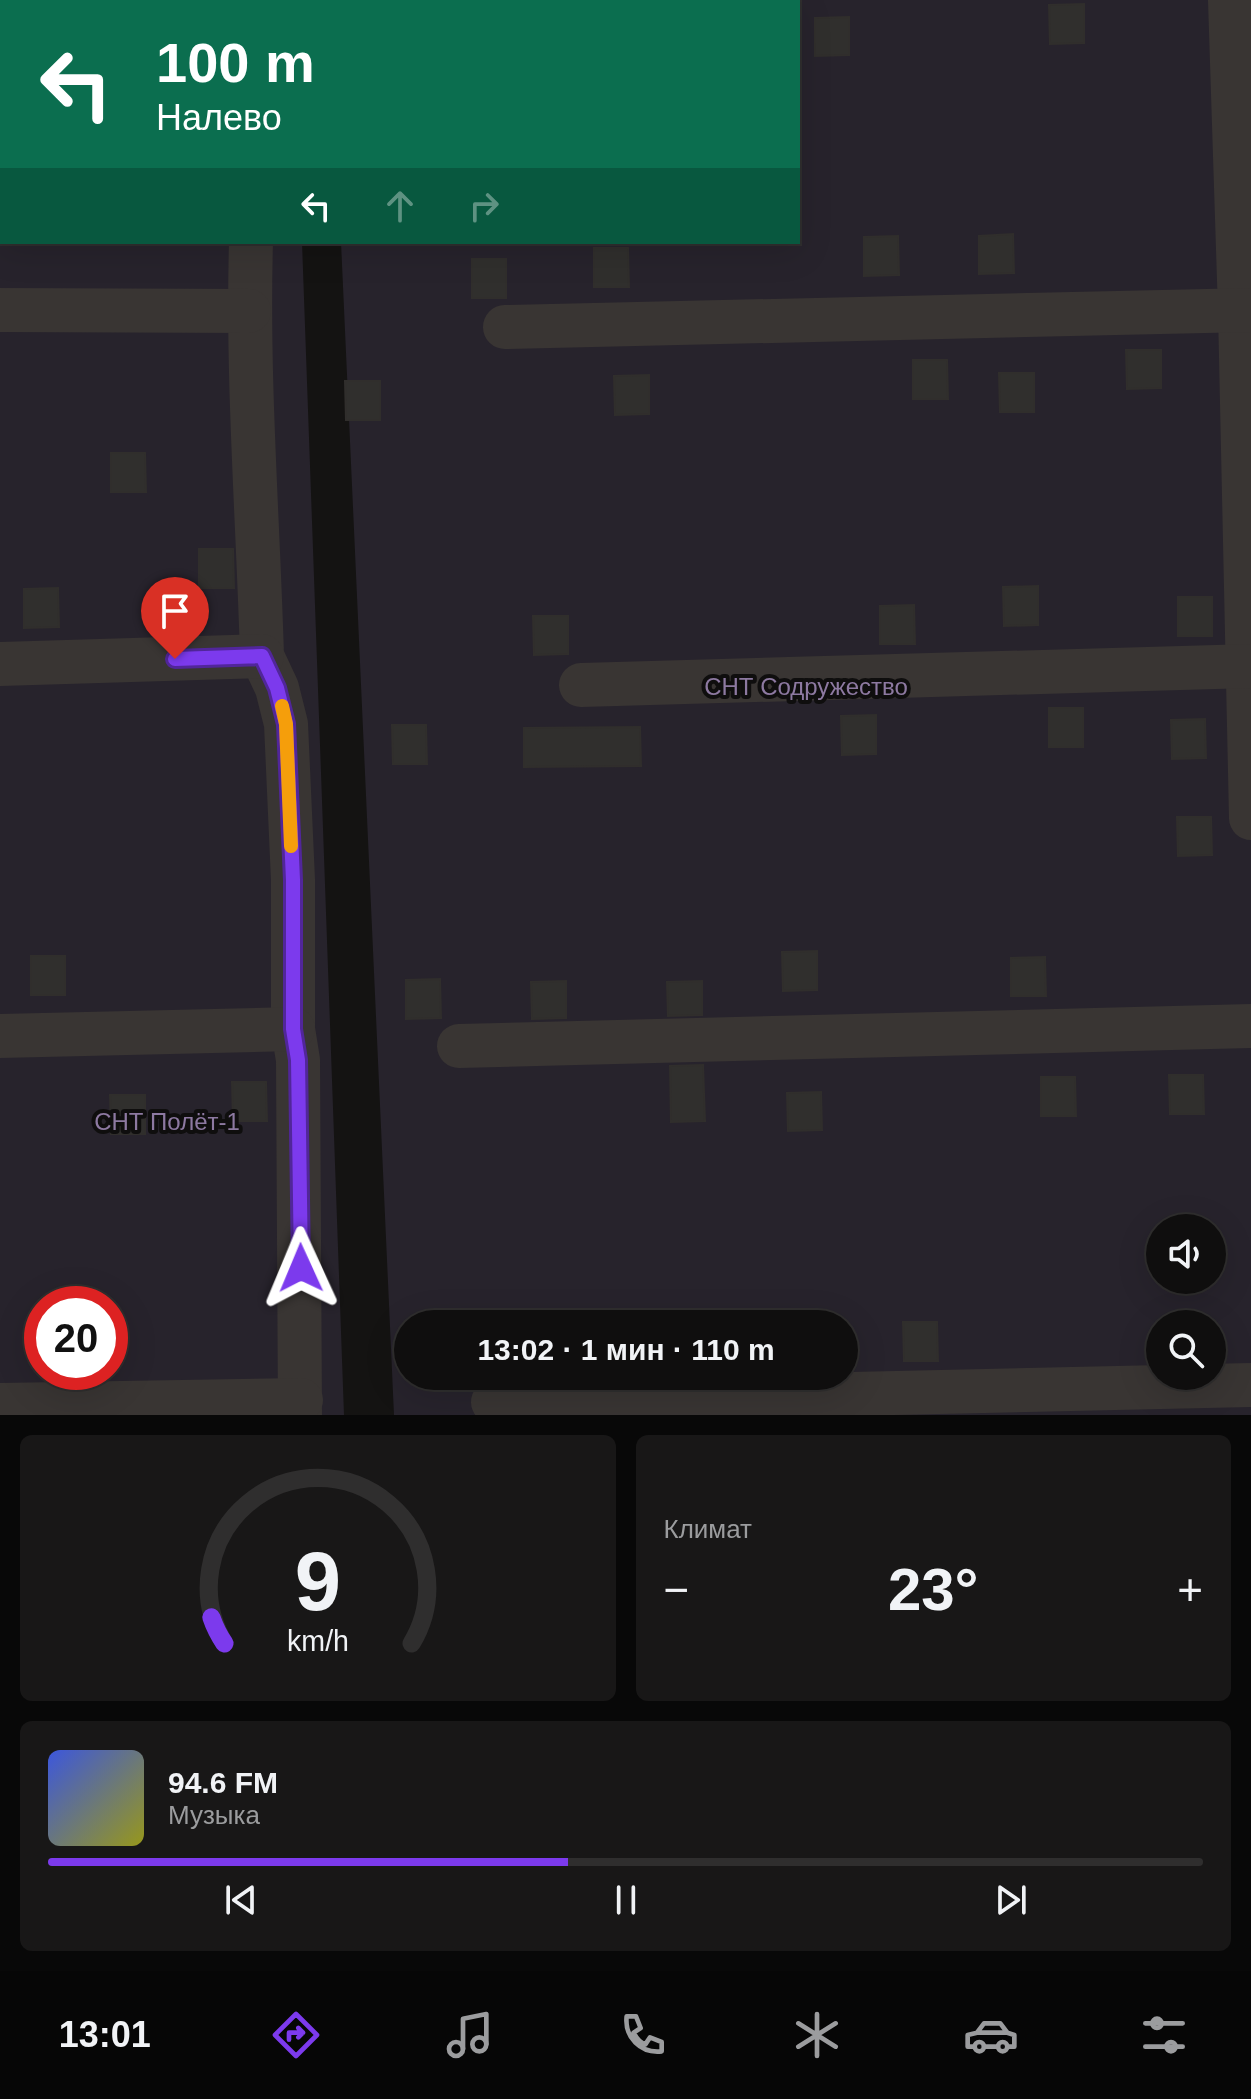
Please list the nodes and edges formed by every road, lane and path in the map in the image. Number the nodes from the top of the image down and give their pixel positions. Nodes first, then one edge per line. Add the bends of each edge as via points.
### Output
1 (1230, 0) edge
2 (251, 244) edge
3 (0, 310) edge
4 (249, 311) junction
5 (1246, 311) edge
6 (505, 327) dead end
7 (262, 656) junction
8 (0, 664) edge
9 (1249, 666) edge
10 (581, 685) dead end
11 (1251, 818) edge
12 (1251, 1026) edge
13 (293, 1029) junction
14 (0, 1036) edge
15 (459, 1046) dead end
16 (1251, 1385) edge
17 (493, 1402) dead end
18 (0, 1405) edge
19 (300, 1407) edge

1 - 5 street
2 - 4 street
3 - 4 street
4 - 7 street
5 - 6 street
5 - 9 street
7 - 8 street
7 - 13 street via 286,724
9 - 10 street
9 - 11 street
12 - 15 street
13 - 14 street
13 - 19 street via 298,1060
16 - 17 street
18 - 19 street

